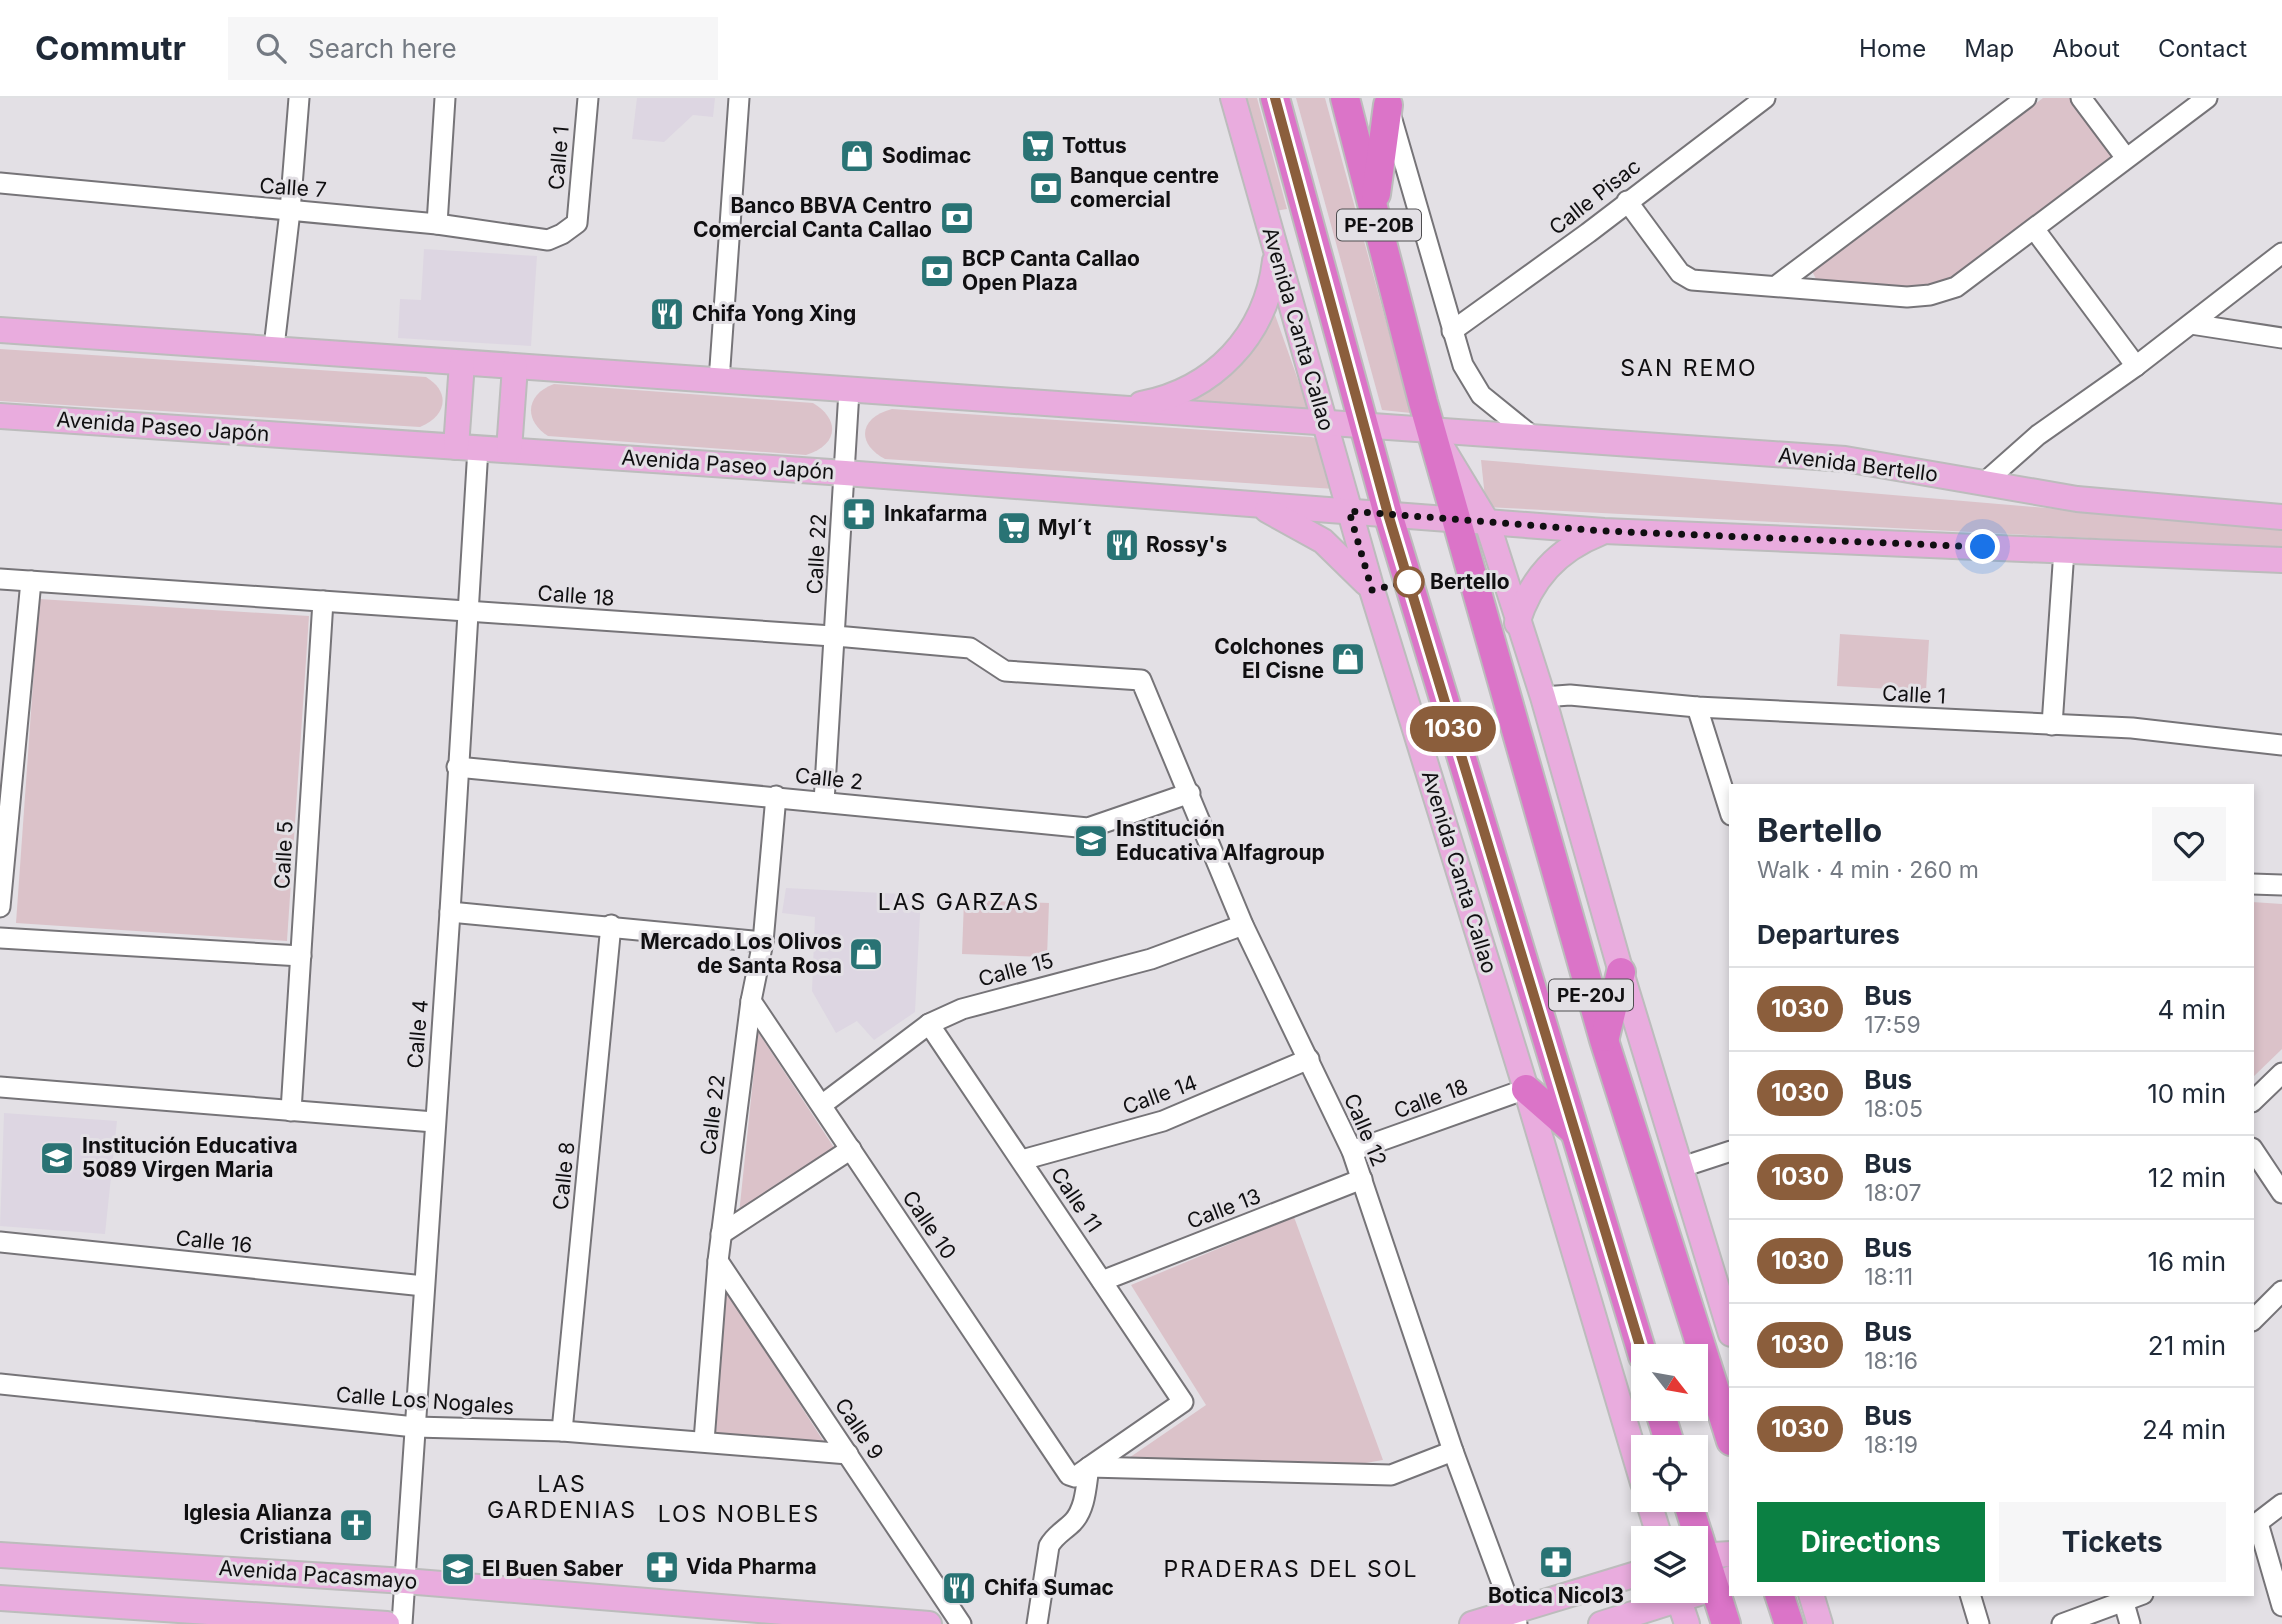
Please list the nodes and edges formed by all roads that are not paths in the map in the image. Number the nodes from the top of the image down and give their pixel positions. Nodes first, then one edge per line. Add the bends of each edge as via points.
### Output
1 (299, 98) edge
2 (445, 98) edge
3 (588, 98) edge
4 (740, 98) edge
5 (1233, 98) edge
6 (1275, 98) edge
7 (1345, 98) edge
8 (1765, 98) edge
9 (2026, 98) edge
10 (2081, 98) edge
11 (2207, 98) edge
12 (1388, 102) edge
13 (2126, 158) junction
14 (0, 183) edge
15 (1627, 201) junction
16 (1374, 207) junction
17 (290, 211) junction
18 (577, 223) joint
19 (437, 224) junction
20 (2035, 230) junction
21 (1276, 253) junction
22 (2282, 253) edge
23 (1776, 286) junction
24 (2191, 324) junction
25 (0, 330) edge
26 (1452, 331) junction
27 (2282, 338) edge
28 (274, 347) junction
29 (462, 363) junction
30 (2136, 366) junction
31 (515, 368) junction
32 (719, 382) junction
33 (849, 391) junction
34 (1359, 404) junction
35 (1118, 409) junction
36 (0, 416) edge
37 (1325, 423) junction
38 (1432, 430) junction
39 (1533, 437) junction
40 (467, 447) junction
41 (509, 450) junction
42 (845, 473) junction
43 (1985, 482) junction
44 (1257, 505) junction
45 (1349, 511) junction
46 (1388, 514) junction
47 (2282, 517) edge
48 (1457, 519) junction
49 (1487, 522) junction
50 (1604, 531) junction
51 (2064, 550) junction
52 (2282, 560) edge
53 (0, 579) edge
54 (31, 581) junction
55 (1372, 590) junction
56 (323, 601) junction
57 (467, 611) junction
58 (1517, 623) junction
59 (835, 637) junction
60 (1141, 680) joint
61 (1543, 696) junction
62 (1697, 707) junction
63 (2052, 725) junction
64 (2282, 745) edge
65 (457, 767) junction
66 (1190, 793) junction
67 (776, 796) junction
68 (824, 802) junction
69 (1729, 809) edge
70 (2254, 884) edge
71 (2282, 885) edge
72 (0, 907) edge
73 (450, 912) junction
74 (611, 925) junction
75 (0, 926) edge
76 (1243, 926) junction
77 (0, 938) edge
78 (763, 942) junction
79 (301, 956) junction
80 (1621, 972) junction
81 (751, 1001) junction
82 (929, 1024) junction
83 (1604, 1040) junction
84 (1309, 1059) junction
85 (2282, 1073) edge
86 (0, 1087) edge
87 (1526, 1089) junction
88 (2254, 1100) edge
89 (823, 1104) junction
90 (291, 1111) junction
91 (434, 1122) junction
92 (1574, 1132) junction
93 (852, 1149) junction
94 (1352, 1151) junction
95 (1729, 1151) edge
96 (2254, 1151) edge
97 (1022, 1160) junction
98 (1679, 1168) junction
99 (1362, 1179) junction
100 (2282, 1193) edge
101 (721, 1234) junction
102 (0, 1242) edge
103 (718, 1261) junction
104 (1102, 1281) junction
105 (424, 1286) junction
106 (2282, 1291) edge
107 (2254, 1319) edge
108 (1729, 1329) edge
109 (1639, 1344) edge
110 (0, 1384) edge
111 (415, 1427) junction
112 (562, 1431) junction
113 (1729, 1435) edge
114 (704, 1441) junction
115 (1631, 1443) edge
116 (1453, 1451) junction
117 (848, 1454) junction
118 (1089, 1467) junction
119 (2282, 1504) edge
120 (1692, 1512) edge
121 (2255, 1525) edge
122 (0, 1555) edge
123 (1710, 1555) edge
124 (1631, 1576) edge
125 (1616, 1580) junction
126 (405, 1581) junction
127 (1723, 1583) edge
128 (1780, 1596) edge
129 (1812, 1596) edge
130 (1971, 1596) edge
131 (2139, 1596) edge
132 (0, 1598) edge
133 (1659, 1603) edge
134 (1680, 1603) edge
135 (2124, 1603) junction
136 (2282, 1606) edge
137 (1630, 1615) junction
138 (1515, 1618) edge
139 (387, 1624) edge
140 (402, 1624) edge
141 (929, 1624) edge
142 (961, 1624) edge
143 (1037, 1624) edge
144 (1472, 1624) edge
145 (1601, 1624) edge
146 (1687, 1624) edge
147 (1726, 1624) edge
148 (1789, 1624) edge
149 (1820, 1624) edge
150 (1979, 1624) edge
151 (2062, 1624) edge
152 (2130, 1624) edge

1 - 17 street
2 - 19 street
3 - 18 street, Calle 1
4 - 32 street
5 - 21 main road, Avenida Canta Callao
6 - 34 highway, Avenida Canta Callao / PE-20B
7 - 16 highway, PE-20B
8 - 15 street, Calle Pisac
9 - 23 street
10 - 13 street
11 - 13 street
12 - 16 highway
12 - 26 street
13 - 20 street
14 - 17 street, Calle 7
15 - 23 street via 1685,278
15 - 26 street, Calle Pisac
16 - 38 highway, PE-20B
17 - 19 street, Calle 7
17 - 28 street
18 - 19 street, Calle 7 via 548,240
20 - 23 street via 1956,287 1930,295 1881,296
20 - 30 street
21 - 35 main road via 1266,305 1239,350 1214,374 1185,391
21 - 37 main road, Avenida Canta Callao
22 - 24 street
24 - 27 street
24 - 30 street
25 - 28 main road
26 - 39 street via 1463,365 1481,395
28 - 29 main road
29 - 31 main road
29 - 40 main road
30 - 43 street via 2038,435
31 - 32 main road
31 - 41 main road
32 - 33 main road
33 - 35 main road
33 - 42 street, Calle 22
34 - 37 main road
34 - 38 main road
34 - 46 highway, Avenida Canta Callao / PE-20J
35 - 37 main road
36 - 40 main road, Avenida Paseo Japón
37 - 45 main road, Avenida Canta Callao
38 - 39 main road, Avenida Bertello
38 - 48 highway, PE-20J
38 - 49 main road
39 - 43 main road, Avenida Bertello via 1845,459
40 - 41 main road, Avenida Paseo Japón
40 - 57 street, Calle 4
41 - 42 main road, Avenida Paseo Japón
42 - 44 main road, Avenida Paseo Japón
42 - 59 street, Calle 22
43 - 47 main road, Avenida Bertello via 2077,499
44 - 45 main road, Avenida Paseo Japón
44 - 55 main road via 1323,541
45 - 46 main road, Avenida Paseo Japón
45 - 55 main road, Avenida Canta Callao
46 - 48 main road, Avenida Paseo Japón
46 - 92 highway, Avenida Canta Callao / PE-20J
48 - 49 main road
48 - 83 highway, PE-20J
49 - 50 main road
49 - 58 main road
50 - 51 main road
50 - 58 main road via 1563,551 1546,567 1523,603
51 - 52 main road
51 - 63 street
53 - 54 street, Calle 18
54 - 56 street, Calle 18
54 - 72 street
55 - 87 main road, Avenida Canta Callao
56 - 57 street, Calle 18
56 - 79 street, Calle 5
57 - 59 street, Calle 18
57 - 65 street, Calle 4
58 - 61 main road
59 - 60 street, Calle 18 via 970,648 1005,671
59 - 68 street, Calle 22
60 - 66 street, Calle 12
61 - 62 street, Calle 1
61 - 80 main road
62 - 63 street, Calle 1
62 - 69 street
63 - 64 street, Calle 1 via 2132,728
65 - 67 street, Calle 2
65 - 73 street, Calle 4
66 - 68 street, Calle 2 via 1088,828
66 - 76 street, Calle 12
67 - 68 street, Calle 2
67 - 78 street, Calle 22
70 - 71 street
73 - 74 street
73 - 91 street, Calle 4
74 - 78 street
74 - 112 street, Calle 8
75 - 77 street
76 - 82 street, Calle 15 via 1151,959 962,1009
76 - 84 street, Calle 12
77 - 79 street
78 - 81 street, Calle 22
79 - 90 street, Calle 5
80 - 83 highway
80 - 98 main road
81 - 89 street, Calle 10
81 - 101 street, Calle 22
82 - 89 street, Calle 15
82 - 97 street, Calle 11
83 - 113 highway, PE-20J
84 - 94 street, Calle 12
84 - 97 street, Calle 14 via 1163,1121
85 - 88 street
86 - 90 street
87 - 92 highway
87 - 94 street, Calle 18
87 - 115 main road, Avenida Canta Callao
89 - 93 street, Calle 10
90 - 91 street
91 - 105 street, Calle 4
92 - 109 highway, Avenida Canta Callao / PE-20J
93 - 101 street
93 - 118 street, Calle 10 via 1069,1475
94 - 99 street, Calle 12
95 - 98 street
96 - 100 street
97 - 104 street, Calle 11
98 - 108 main road
99 - 104 street, Calle 13
99 - 116 street, Calle 12
101 - 103 street, Calle 22
102 - 105 street, Calle 16
103 - 114 street, Calle 22
103 - 117 street, Calle 9
104 - 118 street, Calle 11 via 1183,1402
105 - 111 street, Calle 4
106 - 107 street
110 - 111 street, Calle Los Nogales
111 - 112 street, Calle Los Nogales
111 - 126 street, Calle 4
112 - 114 street, Calle Los Nogales
114 - 117 street, Calle Los Nogales
116 - 118 street via 1391,1475
116 - 138 street, Calle 12
117 - 142 street, Calle 9
118 - 143 street via 1082,1508 1049,1546
119 - 121 street
120 - 123 highway
121 - 136 street
122 - 126 main road, Avenida Pacasmayo
123 - 127 highway
124 - 125 main road
125 - 137 main road via 1611,1592 1614,1605
125 - 138 main road
126 - 140 street, Calle 4
126 - 141 main road, Avenida Pacasmayo
127 - 147 highway
128 - 148 highway
129 - 149 main road
130 - 150 street
131 - 135 street
132 - 139 main road, Avenida Pacasmayo
133 - 137 main road
134 - 146 main road
135 - 151 street
135 - 152 street
137 - 145 main road
138 - 144 main road

